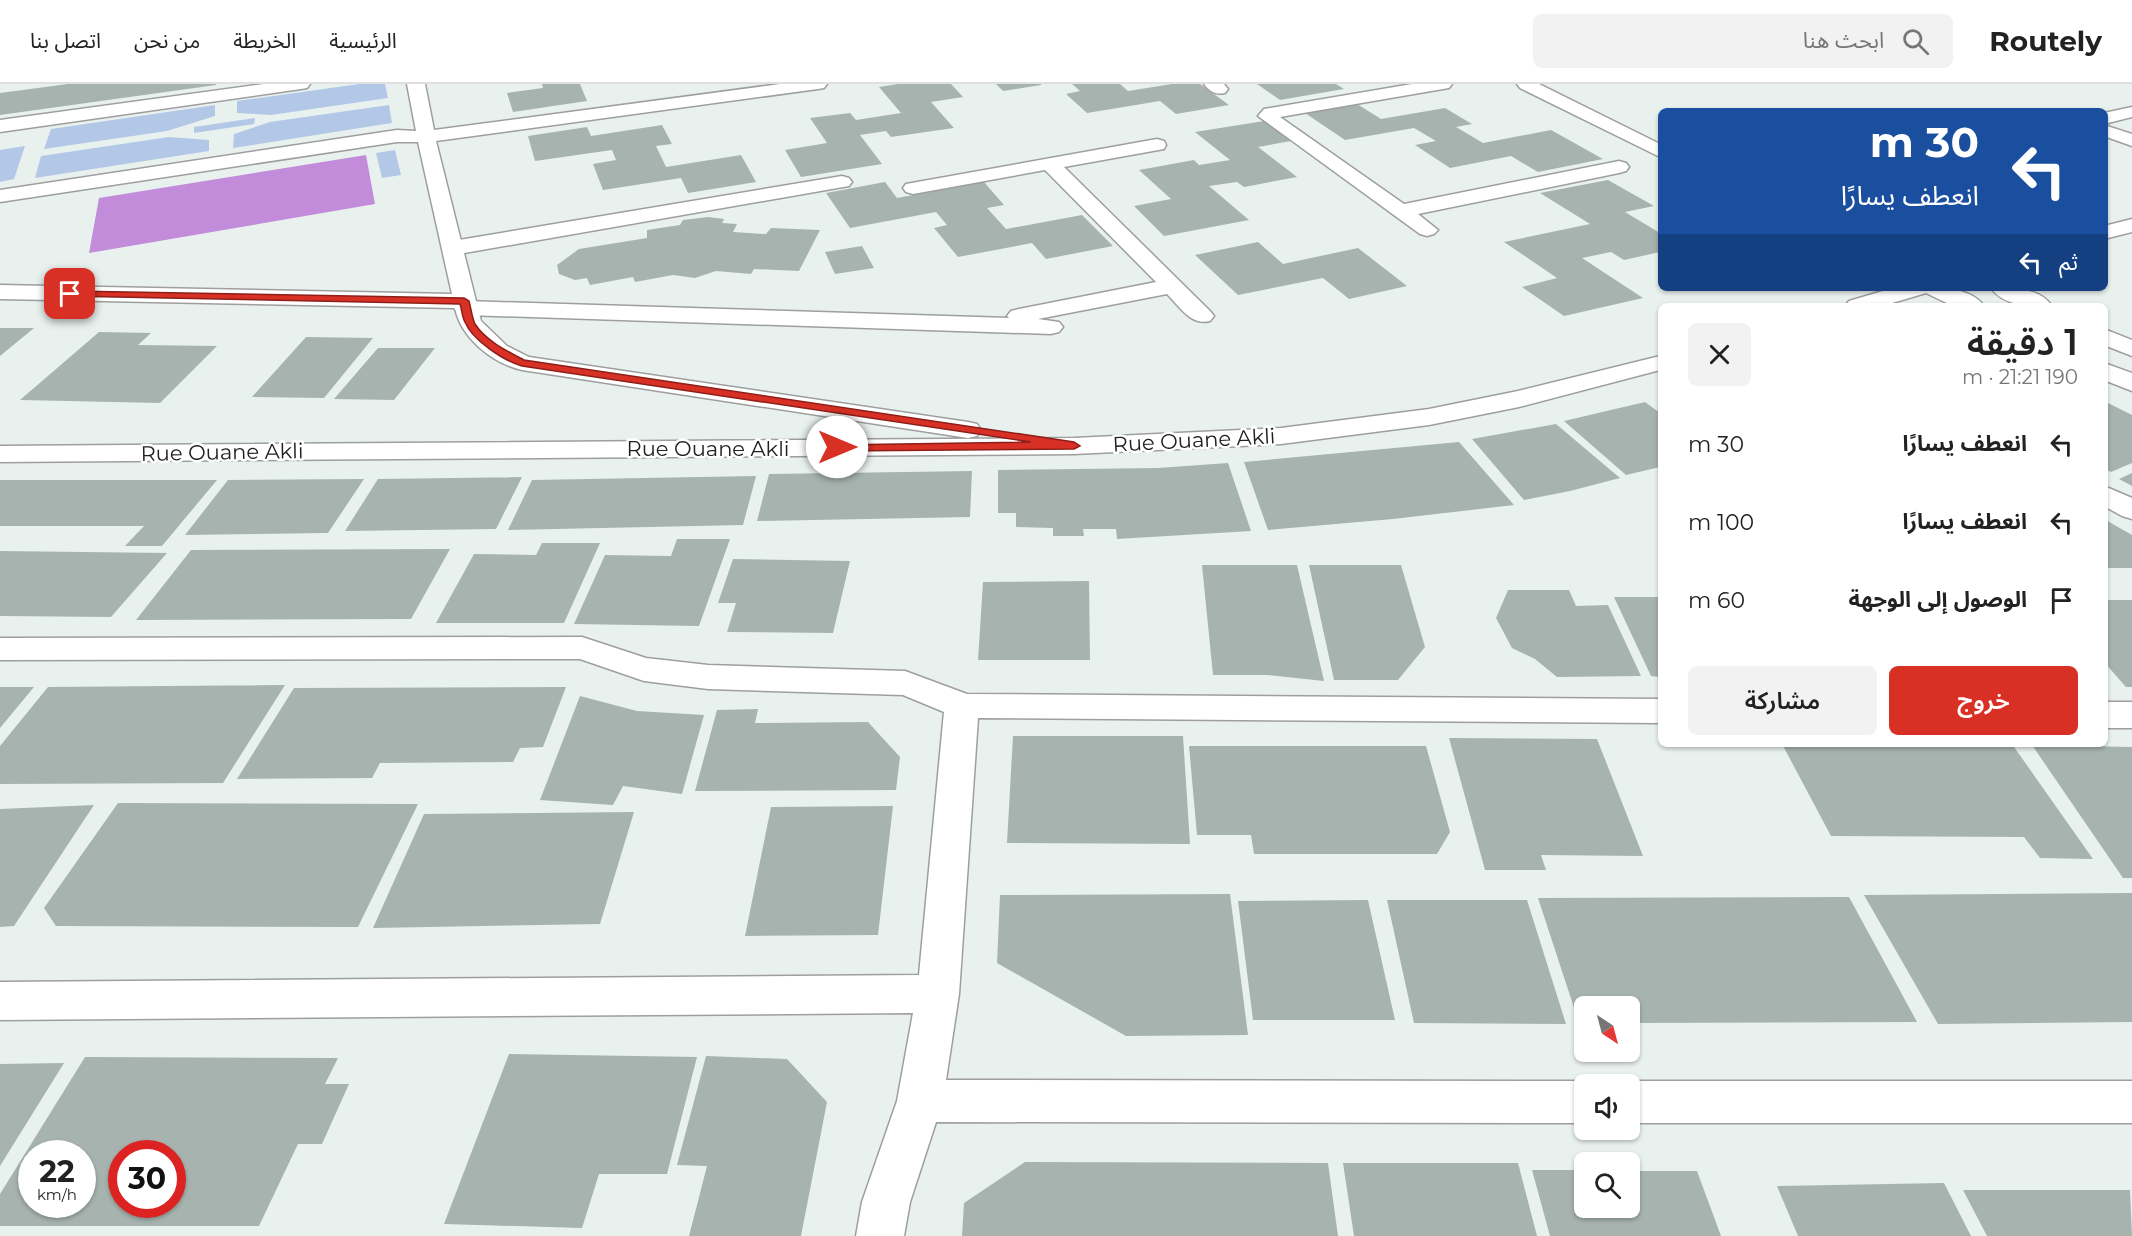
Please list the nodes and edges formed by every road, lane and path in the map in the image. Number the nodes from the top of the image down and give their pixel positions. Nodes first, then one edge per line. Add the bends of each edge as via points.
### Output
1 (301, 84) edge
2 (416, 84) edge
3 (818, 84) edge
4 (1443, 84) edge
5 (1526, 84) edge
6 (2132, 112) edge
7 (2108, 118) edge
8 (0, 126) edge
9 (2108, 131) edge
10 (426, 137) junction
11 (2132, 140) edge
12 (1157, 145) dead end
13 (1658, 150) edge
14 (1050, 164) junction
15 (1619, 167) dead end
16 (842, 182) dead end
17 (913, 188) dead end
18 (0, 196) edge
19 (1400, 211) junction
20 (2132, 225) edge
21 (1427, 230) dead end
22 (2108, 232) edge
23 (453, 248) junction
24 (1172, 286) junction
25 (1908, 291) edge
26 (1940, 291) edge
27 (2008, 291) edge
28 (0, 292) edge
29 (1867, 303) edge
30 (1966, 303) edge
31 (2034, 303) edge
32 (465, 304) junction
33 (1202, 316) dead end
34 (976, 325) junction
35 (1051, 327) dead end
36 (2108, 338) edge
37 (2132, 349) edge
38 (1658, 364) edge
39 (2108, 372) edge
40 (2132, 383) edge
41 (1074, 446) junction
42 (0, 454) edge
43 (2108, 496) edge
44 (2132, 510) edge
45 (0, 649) edge
46 (962, 706) junction
47 (1658, 711) edge
48 (2108, 715) edge
49 (2132, 715) edge
50 (938, 994) junction
51 (0, 1001) edge
52 (920, 1101) junction
53 (1574, 1102) edge
54 (1640, 1102) edge
55 (2132, 1102) edge
56 (880, 1236) edge

1 - 8 street
2 - 10 street
3 - 10 street
4 - 19 street via 1270,112 1266,116
5 - 13 street
6 - 7 street
9 - 11 street
10 - 18 street via 397,136
10 - 23 street
12 - 14 street
14 - 17 street
14 - 24 street
15 - 19 street
16 - 23 street
19 - 21 street
20 - 22 street
23 - 32 street
24 - 33 street
24 - 34 street
25 - 29 street
26 - 30 street
27 - 31 street
28 - 32 street
32 - 34 street
32 - 41 street via 470,323 483,338 522,363
34 - 35 street
36 - 37 street
38 - 41 street, Rue Ouane Akli via 1429,417 1281,436
39 - 40 street
41 - 42 street, Rue Ouane Akli
43 - 44 street
45 - 46 street via 582,648 644,669 708,676 905,683
46 - 47 street
46 - 50 street
48 - 49 street
50 - 51 street
50 - 52 street
52 - 53 street
52 - 56 street via 886,1202
54 - 55 street

